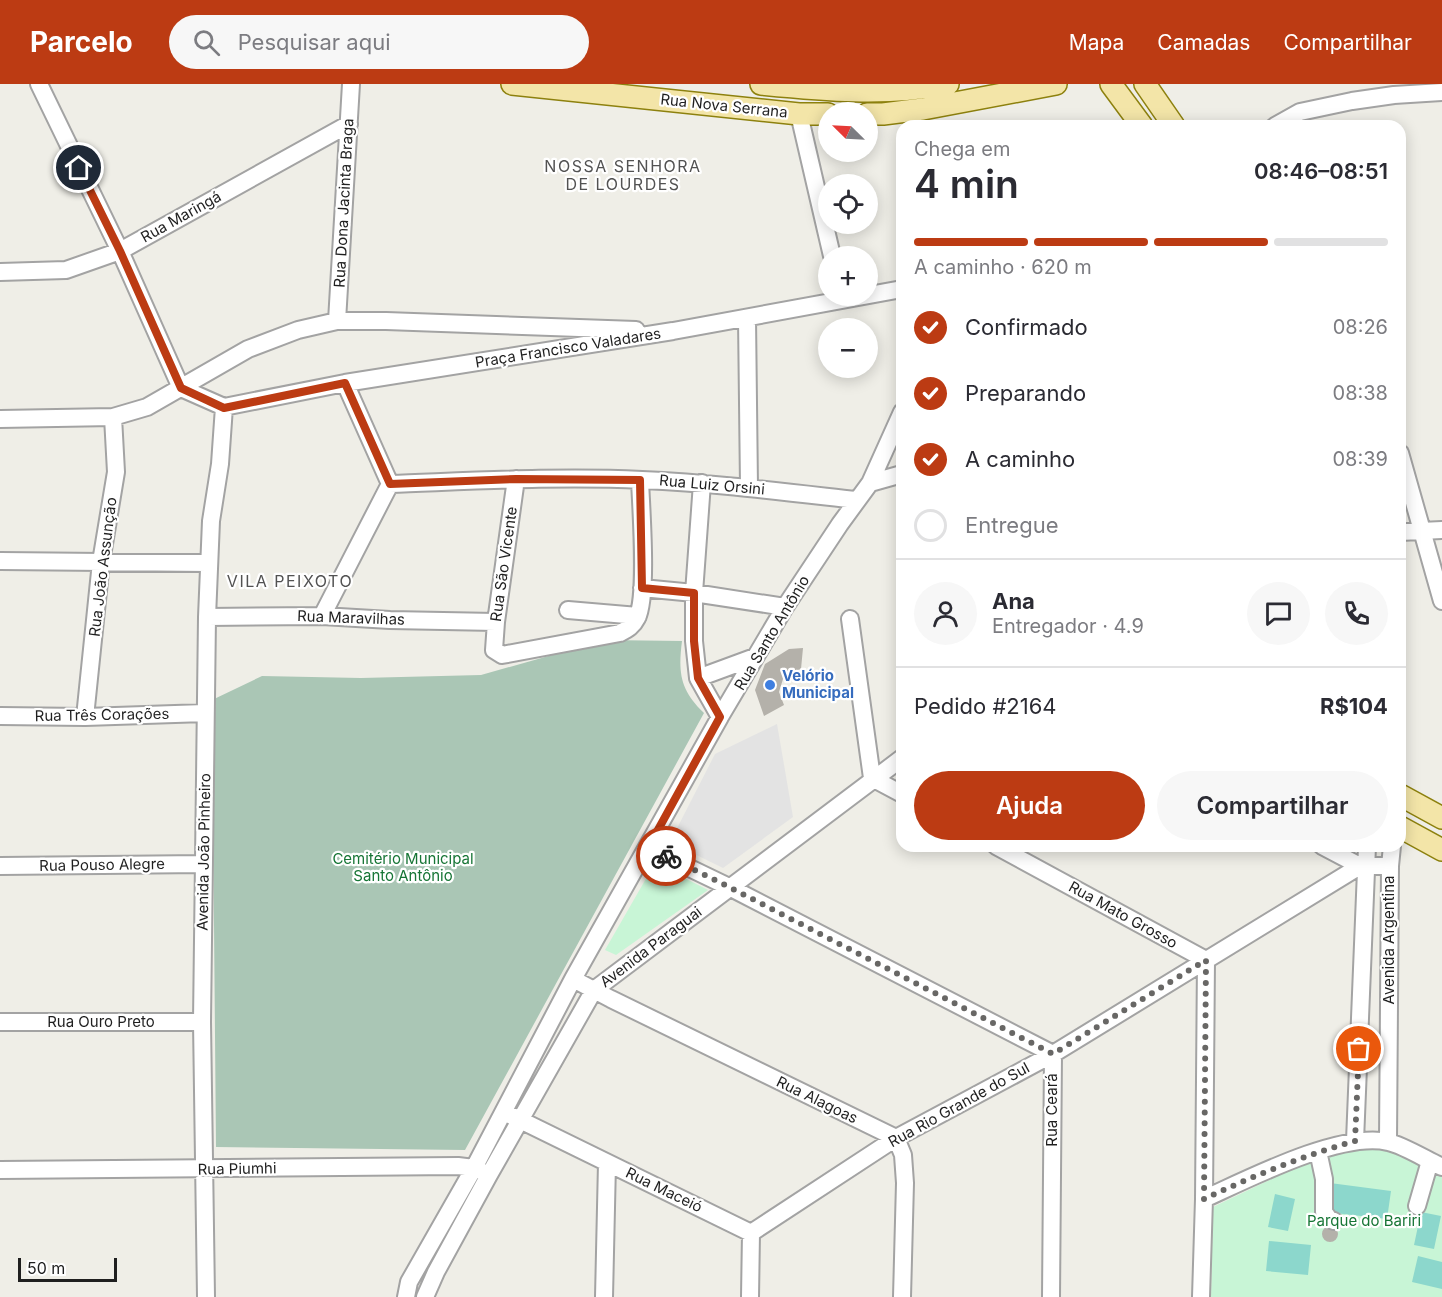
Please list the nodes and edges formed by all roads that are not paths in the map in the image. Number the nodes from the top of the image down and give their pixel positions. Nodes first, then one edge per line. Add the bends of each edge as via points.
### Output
1 (39, 84) edge
2 (351, 84) edge
3 (513, 84) edge
4 (760, 84) edge
5 (948, 84) edge
6 (1056, 84) edge
7 (1112, 84) edge
8 (1138, 84) edge
9 (1145, 84) edge
10 (1442, 92) edge
11 (799, 114) junction
12 (818, 114) edge
13 (878, 114) edge
14 (1302, 119) edge
15 (1138, 120) edge
16 (1170, 120) edge
17 (349, 124) junction
18 (830, 246) edge
19 (120, 251) junction
20 (0, 272) edge
21 (896, 290) edge
22 (878, 293) edge
23 (818, 303) edge
24 (747, 318) junction
25 (337, 321) junction
26 (673, 331) junction
27 (345, 383) junction
28 (181, 388) junction
29 (224, 408) junction
30 (113, 417) junction
31 (0, 419) edge
32 (896, 425) edge
33 (1406, 474) edge
34 (896, 476) edge
35 (516, 479) junction
36 (640, 480) junction
37 (702, 483) junction
38 (870, 483) junction
39 (390, 484) junction
40 (749, 487) junction
41 (856, 500) junction
42 (1442, 530) edge
43 (1422, 531) junction
44 (1406, 532) edge
45 (0, 561) edge
46 (101, 562) junction
47 (208, 563) junction
48 (642, 588) junction
49 (694, 593) junction
50 (1442, 601) edge
51 (785, 607) junction
52 (568, 610) dead end
53 (322, 616) junction
54 (638, 616) junction
55 (207, 617) junction
56 (850, 619) dead end
57 (496, 622) junction
58 (754, 657) junction
59 (698, 678) junction
60 (205, 713) junction
61 (0, 716) edge
62 (85, 717) junction
63 (720, 717) junction
64 (896, 762) edge
65 (872, 778) junction
66 (896, 791) edge
67 (1406, 798) edge
68 (1442, 819) edge
69 (1406, 830) edge
70 (648, 848) junction
71 (1442, 850) edge
72 (1007, 852) edge
73 (1335, 852) edge
74 (1366, 852) edge
75 (1391, 852) edge
76 (204, 864) junction
77 (1364, 865) junction
78 (0, 866) edge
79 (1390, 866) junction
80 (731, 888) junction
81 (1206, 960) junction
82 (573, 979) junction
83 (594, 990) junction
84 (0, 1022) edge
85 (202, 1022) junction
86 (1053, 1054) junction
87 (502, 1112) junction
88 (520, 1119) junction
89 (896, 1138) junction
90 (1355, 1141) junction
91 (1388, 1142) junction
92 (1318, 1151) junction
93 (607, 1162) junction
94 (1436, 1164) edge
95 (0, 1170) edge
96 (204, 1170) junction
97 (481, 1172) junction
98 (1204, 1199) junction
99 (1418, 1206) dead end
100 (1334, 1221) dead end
101 (751, 1233) junction
102 (206, 1297) edge
103 (406, 1297) edge
104 (425, 1297) edge
105 (604, 1297) edge
106 (750, 1297) edge
107 (902, 1297) edge
108 (1052, 1297) edge
109 (1201, 1297) edge

1 - 19 street
2 - 17 street, Rua Dona Jacinta Braga
3 - 11 main road, Rua Nova Serrana
4 - 5 main road, Rua Nova Serrana via 880,92
6 - 13 main road
7 - 8 main road via 1124,88
7 - 15 main road
9 - 16 main road
10 - 14 street via 1394,94
11 - 12 main road, Rua Nova Serrana
11 - 18 street
17 - 19 street, Rua Maringá
17 - 25 street, Rua Dona Jacinta Braga
19 - 20 street, Rua Maringá via 66,270
19 - 28 street
21 - 22 street
23 - 24 street
24 - 26 street
24 - 40 street
25 - 26 street, Praça Francisco Valadares
25 - 28 street, Praça Francisco Valadares via 298,330 248,349
26 - 27 street, Praça Francisco Valadares
27 - 29 street, Praça Francisco Valadares
27 - 39 street
28 - 29 street
28 - 30 street, Praça Francisco Valadares via 147,407
29 - 47 street, Avenida João Pinheiro
30 - 31 street, Praça Francisco Valadares
30 - 46 street, Rua João Assunção via 116,472
32 - 38 street, Rua Santo Antônio
33 - 43 street
34 - 38 street
35 - 36 street, Rua Luiz Orsini
35 - 39 street, Rua Luiz Orsini
35 - 57 street, Rua São Vicente
36 - 37 street, Rua Luiz Orsini
36 - 48 street
37 - 40 street, Rua Luiz Orsini
37 - 49 street
38 - 41 street, Rua Santo Antônio
39 - 53 street
40 - 41 street, Rua Luiz Orsini
41 - 51 street, Rua Santo Antônio
42 - 43 street
43 - 44 street
43 - 50 street
45 - 46 street
46 - 47 street
46 - 62 street, Rua João Assunção
47 - 55 street, Avenida João Pinheiro
48 - 49 street
48 - 54 street
49 - 51 street
49 - 59 street
51 - 58 street, Rua Santo Antônio
52 - 54 street
53 - 55 street, Rua Maravilhas
53 - 57 street, Rua Maravilhas
54 - 57 street, Rua São Vicente via 629,629 620,633 507,655 494,650
55 - 60 street, Avenida João Pinheiro
56 - 65 street
58 - 59 street
58 - 63 street, Rua Santo Antônio
59 - 63 street
60 - 62 street, Rua Três Corações
60 - 76 street, Avenida João Pinheiro
61 - 62 street, Rua Três Corações
63 - 70 street, Rua Santo Antônio
64 - 65 street, Avenida Paraguai
65 - 66 street
65 - 80 street, Avenida Paraguai
67 - 68 main road
69 - 71 main road
70 - 80 street, Rua Ceará
70 - 82 street, Rua Santo Antônio
72 - 81 street, Rua Mato Grosso
73 - 77 street
74 - 77 street, Avenida Argentina
75 - 79 street, Avenida Argentina
76 - 78 street, Rua Pouso Alegre
76 - 85 street, Avenida João Pinheiro
77 - 79 street
77 - 81 street, Rua Rio Grande do Sul
77 - 90 street, Avenida Argentina
79 - 91 street, Avenida Argentina
80 - 83 street, Avenida Paraguai
80 - 86 street, Rua Ceará
81 - 86 street, Rua Rio Grande do Sul
81 - 98 street
82 - 83 street, Rua Alagoas
82 - 87 street, Avenida Paraguai
83 - 88 street, Avenida Paraguai
83 - 89 street, Rua Alagoas
84 - 85 street, Rua Ouro Preto
85 - 96 street, Avenida João Pinheiro
86 - 89 street, Rua Rio Grande do Sul
86 - 108 street, Rua Ceará
87 - 88 street, Rua Maceió
87 - 97 street, Avenida Paraguai
88 - 93 street, Rua Maceió
88 - 97 street, Avenida Paraguai
89 - 101 street, Rua Rio Grande do Sul
89 - 107 street via 903,1155 905,1183
90 - 91 street
90 - 92 street
91 - 94 street
92 - 98 street
92 - 100 street via 1324,1179 1324,1212
93 - 101 street, Rua Maceió
93 - 105 street
94 - 99 street
95 - 96 street, Rua Piumhi
96 - 97 street, Rua Piumhi via 458,1166
96 - 102 street, Avenida João Pinheiro
97 - 103 street, Avenida Paraguai via 410,1282
97 - 104 street, Avenida Paraguai
98 - 109 street
101 - 106 street

